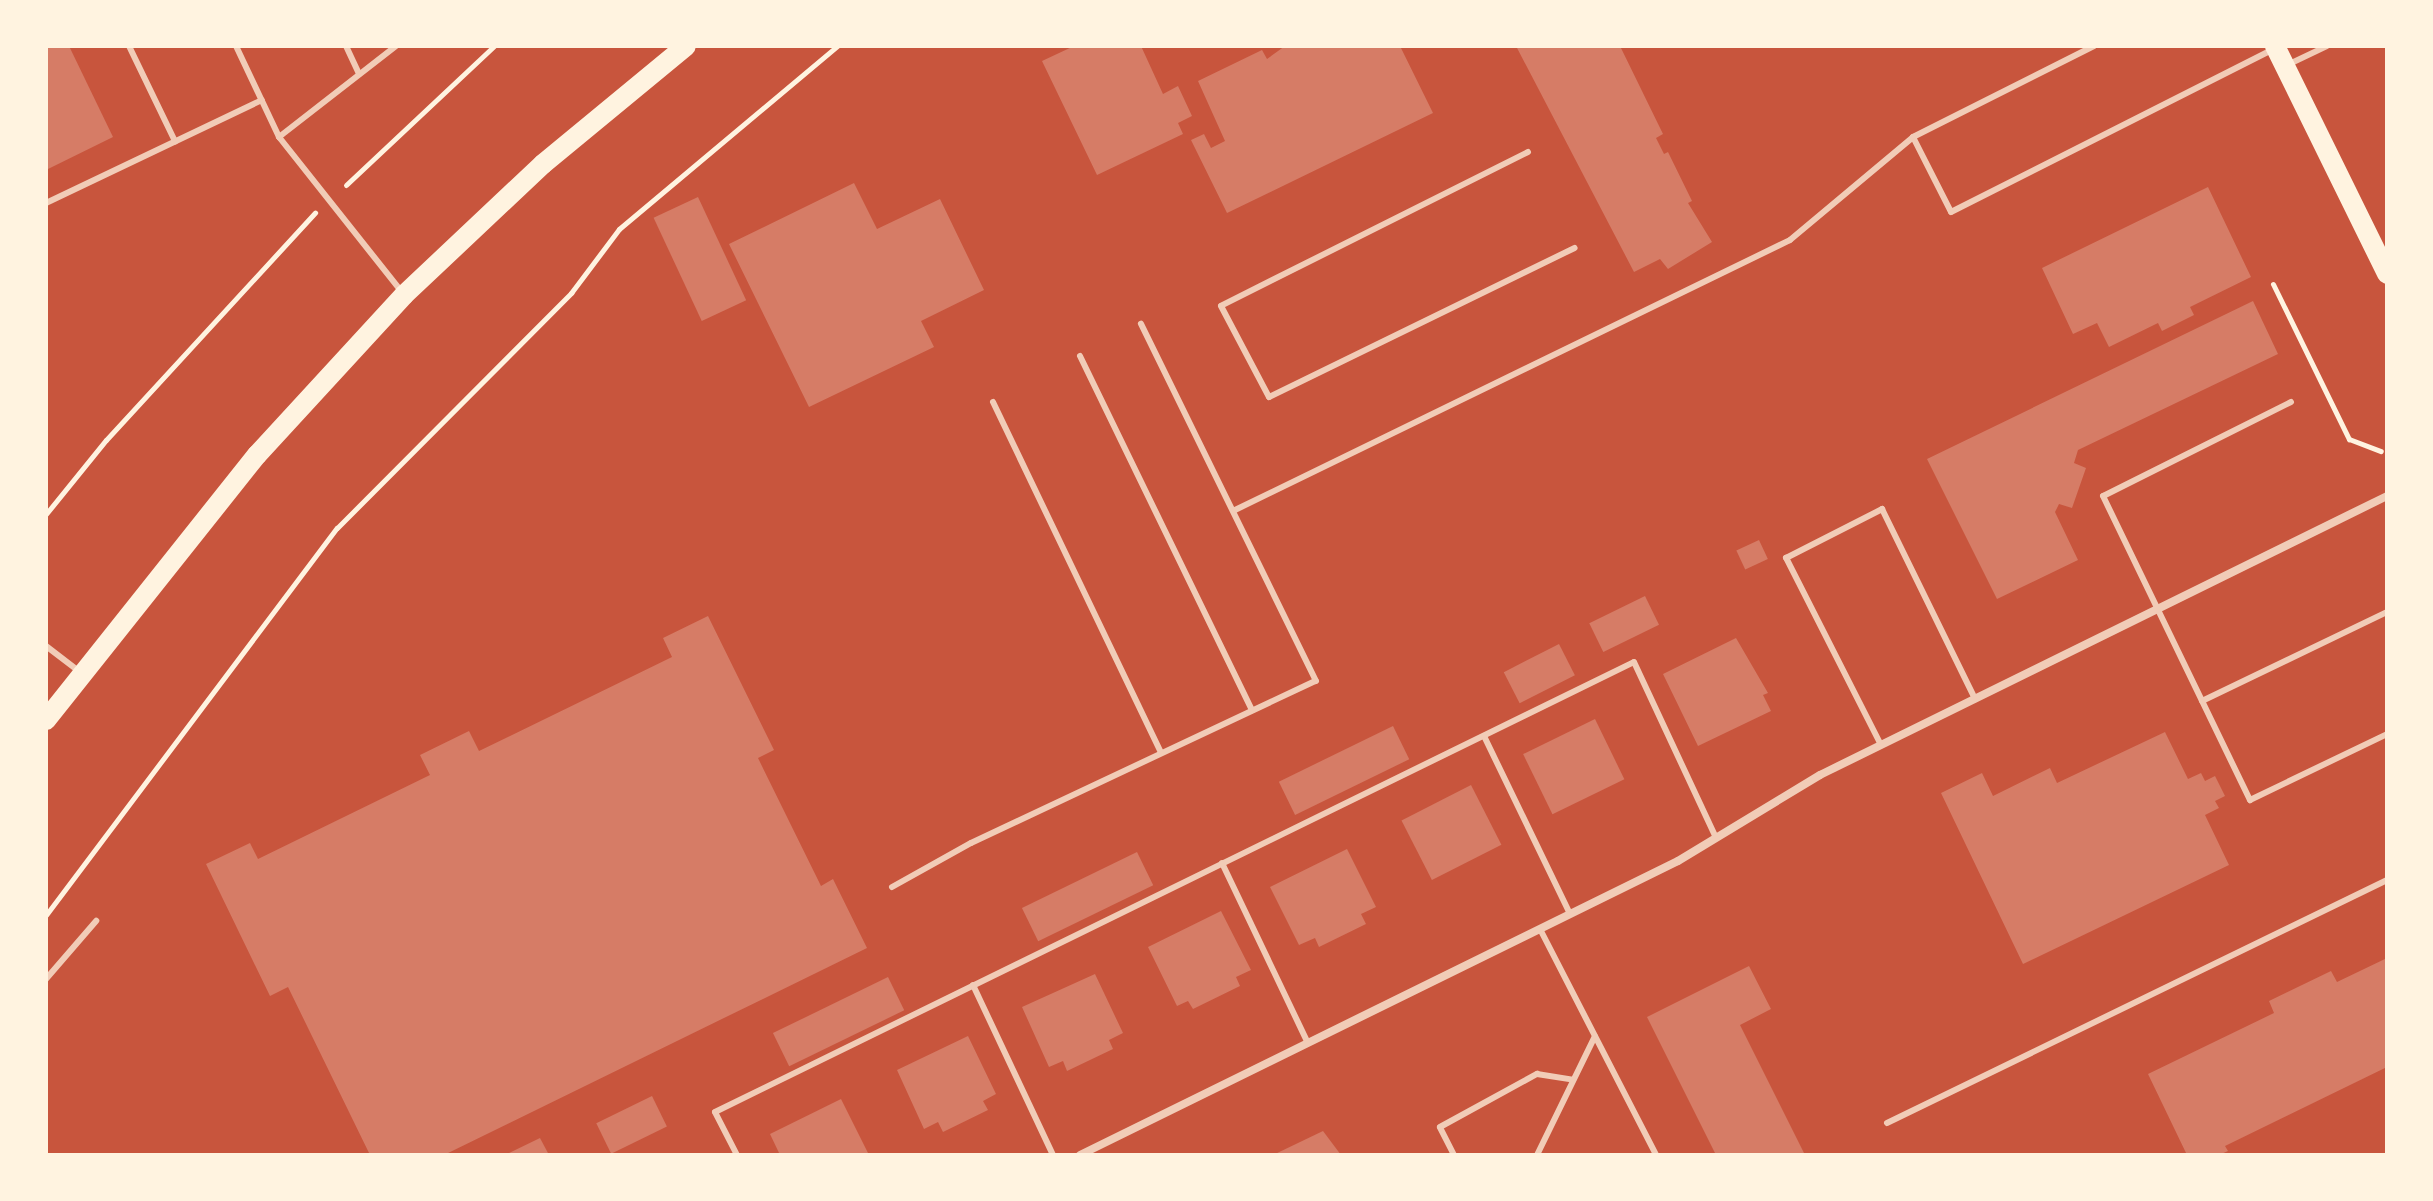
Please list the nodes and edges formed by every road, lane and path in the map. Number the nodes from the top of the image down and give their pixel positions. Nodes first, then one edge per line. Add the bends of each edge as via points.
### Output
1 (129, 46) edge
2 (236, 46) edge
3 (346, 46) edge
4 (396, 46) edge
5 (494, 46) edge
6 (686, 46) edge
7 (837, 46) edge
8 (2327, 46) edge
9 (2092, 47) edge
10 (2279, 53) edge
11 (359, 74) junction
12 (262, 100) junction
13 (279, 137) junction
14 (1913, 137) junction
15 (175, 141) junction
16 (1528, 152) dead end
17 (329, 200) junction
18 (46, 203) edge
19 (1575, 248) dead end
20 (2387, 274) edge
21 (2273, 284) dead end
22 (404, 295) junction
23 (1141, 323) dead end
24 (1080, 356) dead end
25 (993, 402) dead end
26 (2291, 402) dead end
27 (2381, 451) dead end
28 (2387, 496) edge
29 (1235, 510) junction
30 (46, 514) edge
31 (2158, 609) junction
32 (2387, 612) edge
33 (46, 646) edge
34 (80, 672) junction
35 (1975, 699) junction
36 (2202, 701) junction
37 (1252, 711) junction
38 (46, 720) edge
39 (2387, 734) edge
40 (1484, 736) junction
41 (1881, 745) junction
42 (1161, 753) junction
43 (1716, 838) junction
44 (1222, 863) junction
45 (2387, 880) edge
46 (892, 887) dead end
47 (1570, 914) junction
48 (46, 915) edge
49 (96, 921) dead end
50 (1540, 929) junction
51 (46, 979) edge
52 (973, 985) junction
53 (1595, 1036) junction
54 (1308, 1043) junction
55 (1573, 1080) junction
56 (1887, 1123) dead end
57 (737, 1155) edge
58 (1053, 1155) edge
59 (1080, 1155) edge
60 (1454, 1155) edge
61 (1537, 1155) edge
62 (1656, 1155) edge

1 - 15 lane
2 - 12 lane
3 - 11 lane
4 - 11 lane
5 - 17 path
6 - 22 main road via 543,164
7 - 48 path via 619,229 571,293 337,528
8 - 10 lane
9 - 14 lane
10 - 14 lane via 1951,212
10 - 20 main road
11 - 13 lane
12 - 13 lane
12 - 15 lane
13 - 17 lane
14 - 29 lane via 1790,240
15 - 18 lane
16 - 19 lane via 1221,306 1269,397
17 - 22 lane
17 - 30 path via 116,428
21 - 27 path via 2349,439
22 - 34 main road via 257,455
23 - 29 lane
24 - 37 lane
25 - 42 lane
26 - 31 lane via 2103,496
28 - 31 street
29 - 37 lane via 1316,681
31 - 35 street
31 - 36 lane
32 - 36 lane
33 - 34 lane
34 - 38 main road
35 - 41 street
35 - 41 lane via 1882,509 1786,558
36 - 39 lane via 2250,800
37 - 42 lane
40 - 43 lane via 1634,662
40 - 44 lane
40 - 47 lane
41 - 43 street
42 - 46 lane
43 - 47 street
44 - 52 lane
44 - 54 lane
45 - 56 lane
47 - 50 street
49 - 51 lane
50 - 53 lane
50 - 54 street
52 - 57 lane via 715,1112
52 - 58 lane
53 - 55 lane
53 - 62 lane
54 - 59 street
55 - 60 lane via 1537,1074 1440,1127
55 - 61 lane

